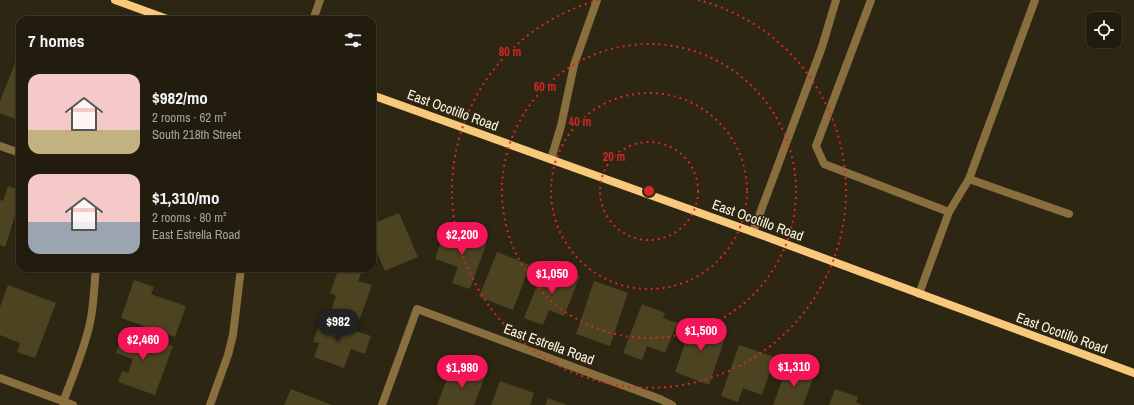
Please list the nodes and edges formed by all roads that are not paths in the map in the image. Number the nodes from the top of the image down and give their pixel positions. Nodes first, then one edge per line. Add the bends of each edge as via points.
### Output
1 (115, 0) edge
2 (320, 0) edge
3 (597, 0) edge
4 (836, 0) edge
5 (871, 0) edge
6 (1035, 0) edge
7 (159, 16) edge
8 (314, 16) edge
9 (376, 96) edge
10 (0, 146) edge
11 (16, 152) edge
12 (551, 159) junction
13 (969, 179) junction
14 (949, 212) junction
15 (1069, 214) dead end
16 (753, 232) junction
17 (96, 272) edge
18 (241, 272) edge
19 (919, 294) junction
20 (1134, 373) edge
21 (0, 378) edge
22 (63, 402) junction
23 (73, 405) edge
24 (210, 405) edge
25 (382, 405) edge
26 (672, 405) edge

1 - 7 main road
2 - 8 street
3 - 12 street via 574,65
4 - 16 street via 822,46
5 - 14 street via 816,146 824,164
6 - 13 street
9 - 12 main road, East Ocotillo Road
10 - 11 street
12 - 16 main road, East Ocotillo Road
13 - 14 street
13 - 15 street
14 - 19 street
16 - 19 main road, East Ocotillo Road
17 - 22 street via 90,322
18 - 24 street via 233,335
19 - 20 main road, East Ocotillo Road
21 - 22 street
22 - 23 street
25 - 26 street, East Estrella Road via 417,309

